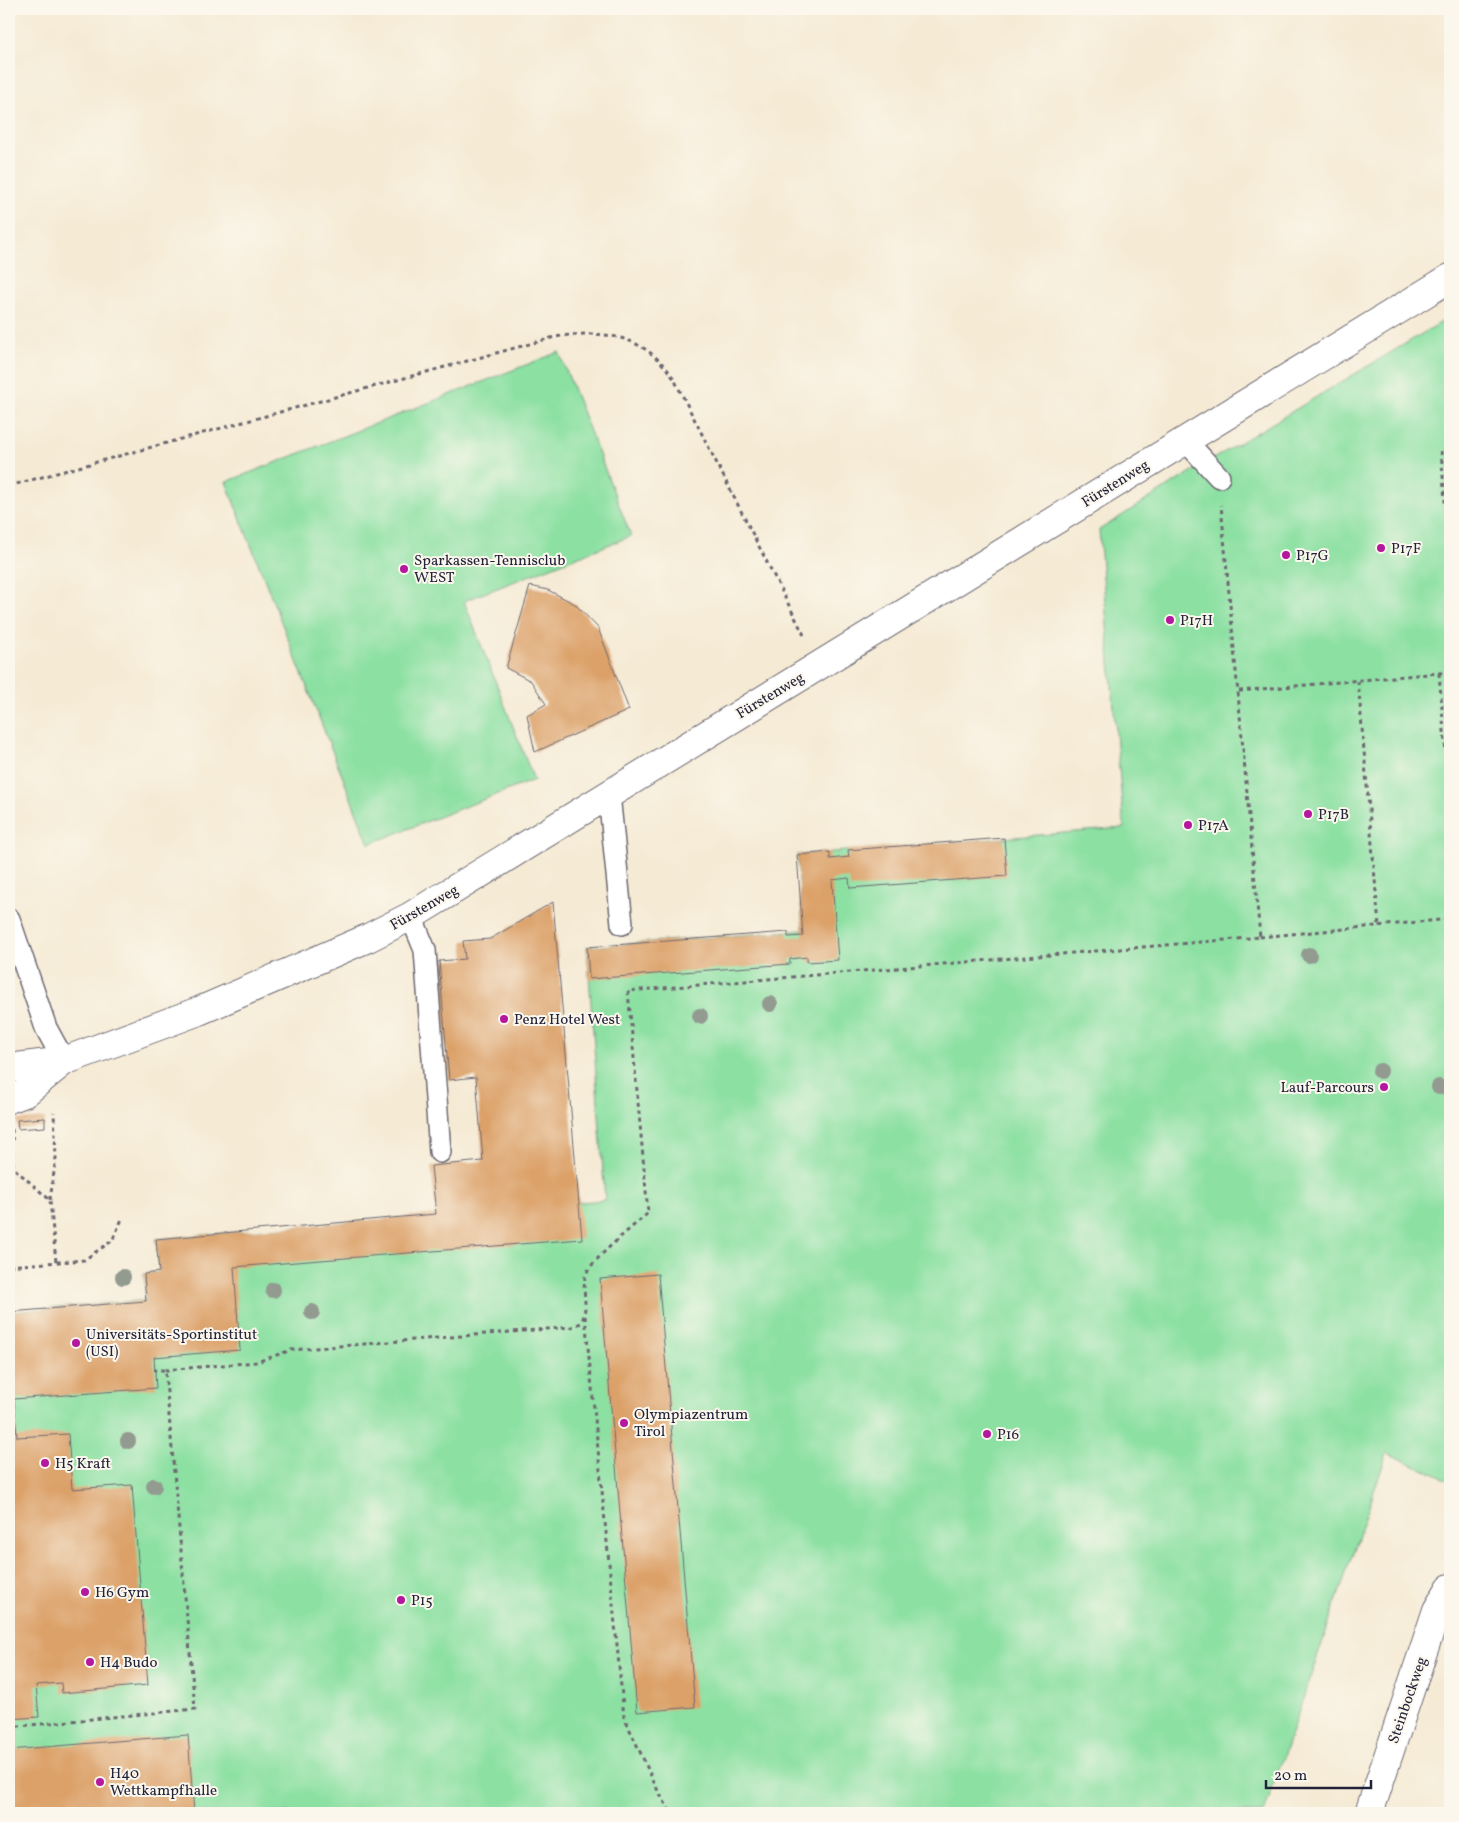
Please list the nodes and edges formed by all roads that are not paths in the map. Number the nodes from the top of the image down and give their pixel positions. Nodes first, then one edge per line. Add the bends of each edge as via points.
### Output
1 (1450, 278) edge
2 (1185, 440) junction
3 (1219, 478) road end
4 (609, 794) junction
5 (411, 916) junction
6 (9, 919) edge
7 (622, 924) dead end
8 (64, 1061) junction
9 (9, 1068) edge
10 (9, 1099) edge
11 (440, 1152) dead end
12 (1450, 1588) edge
13 (1369, 1813) edge

1 - 2 street, Fürstenweg
2 - 3 lane
2 - 4 street, Fürstenweg
4 - 5 street, Fürstenweg
4 - 7 lane
5 - 8 street, Fürstenweg via 199,1011
5 - 11 lane via 425,950
6 - 8 lane via 46,1028
8 - 9 street, Fürstenweg
8 - 10 street, Fürstenweg via 25,1093
12 - 13 street, Steinbockweg via 1437,1610

